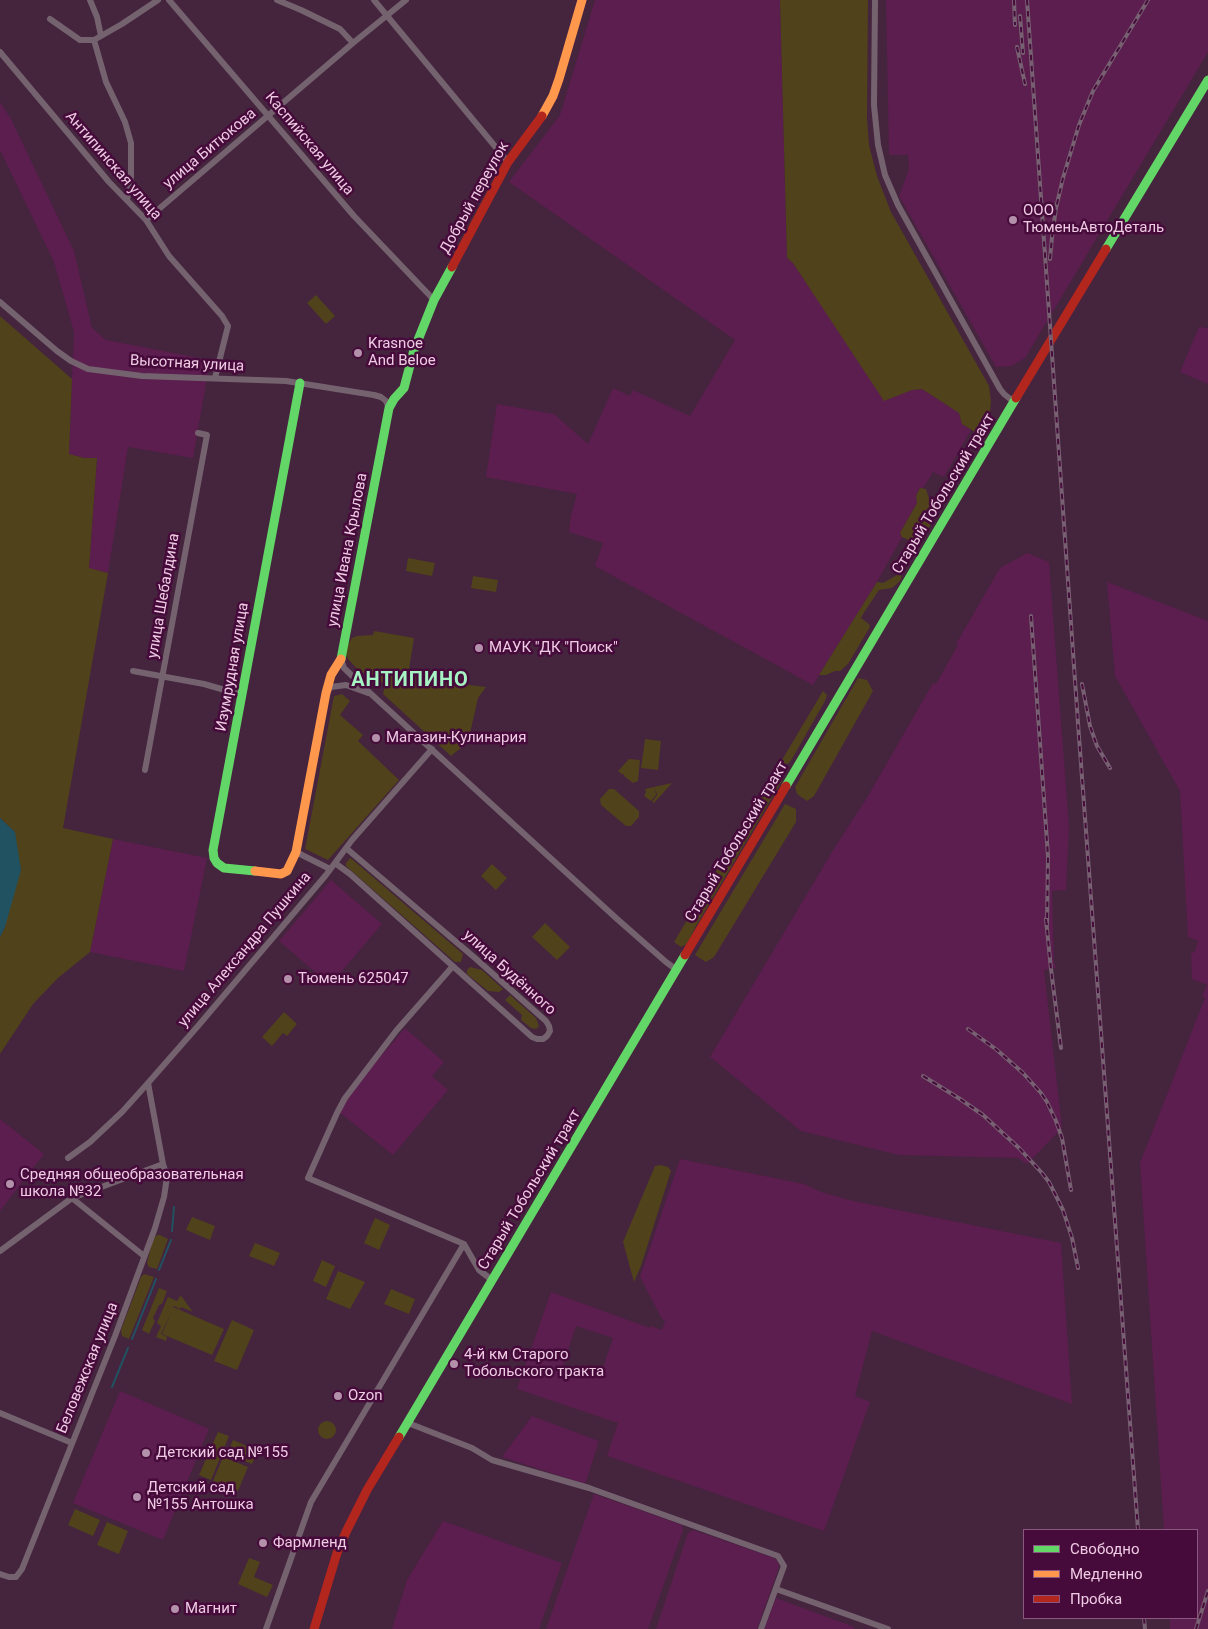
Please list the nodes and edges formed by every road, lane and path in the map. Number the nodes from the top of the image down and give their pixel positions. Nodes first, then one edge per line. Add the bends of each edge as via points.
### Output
1 (90, 0) edge
2 (158, 0) edge
3 (169, 0) edge
4 (277, 0) edge
5 (374, 0) edge
6 (406, 0) edge
7 (582, 0) edge
8 (875, 0) edge
9 (387, 16) junction
10 (50, 19) dead end
11 (101, 36) junction
12 (94, 40) junction
13 (353, 43) junction
14 (0, 52) edge
15 (1208, 80) edge
16 (269, 116) junction
17 (508, 162) junction
18 (127, 200) junction
19 (146, 220) junction
20 (434, 300) junction
21 (0, 302) edge
22 (215, 378) junction
23 (300, 384) junction
24 (1014, 402) junction
25 (389, 408) junction
26 (198, 433) dead end
27 (341, 658) junction
28 (134, 671) dead end
29 (162, 676) junction
30 (326, 693) junction
31 (370, 693) junction
32 (242, 695) junction
33 (432, 749) junction
34 (145, 770) dead end
35 (346, 848) junction
36 (296, 852) junction
37 (332, 866) junction
38 (453, 966) junction
39 (677, 970) junction
40 (148, 1083) junction
41 (68, 1158) dead end
42 (163, 1164) junction
43 (72, 1198) junction
44 (464, 1244) junction
45 (0, 1251) edge
46 (144, 1256) junction
47 (492, 1280) junction
48 (0, 1414) edge
49 (408, 1423) junction
50 (72, 1443) junction
51 (0, 1574) edge
52 (776, 1589) junction
53 (266, 1629) edge
54 (314, 1629) edge
55 (761, 1629) edge
56 (888, 1629) edge

1 - 11 street
2 - 11 street
3 - 16 street, Каспийская улица
4 - 13 street via 340,29
5 - 9 street
6 - 9 street, улица Битюкова
7 - 17 street, Добрый переулок via 553,96
8 - 24 street via 875,115 885,175 898,205 1000,389
9 - 13 street, улица Битюкова
9 - 17 street
10 - 12 street via 80,40
11 - 12 street
12 - 18 street via 106,82 131,143
13 - 16 street, улица Битюкова
14 - 18 street, Антипинская улица
15 - 24 street, Старый Тобольский тракт
16 - 19 street, улица Битюкова
16 - 20 street, Каспийская улица via 354,216
17 - 20 street, Добрый переулок
18 - 19 street, Антипинская улица
19 - 22 street, Антипинская улица via 169,256 228,326
20 - 25 street, Добрый переулок via 414,350 404,388
21 - 22 street, Высотная улица via 57,351 88,369 142,376
22 - 23 street, Высотная улица
23 - 25 street, Высотная улица via 374,395 386,401
23 - 32 street, Изумрудная улица
24 - 39 street, Старый Тобольский тракт
25 - 27 street, улица Ивана Крылова
26 - 29 street, улица Шебалдина via 207,435
27 - 30 street, улица Ивана Крылова
27 - 31 street via 344,668
28 - 29 street
29 - 32 street
29 - 34 street, улица Шебалдина
30 - 31 street via 338,685
30 - 36 street, улица Ивана Крылова
31 - 33 street
32 - 36 street, Изумрудная улица via 214,858 224,868 281,874 287,871
33 - 35 street, улица Александра Пушкина
33 - 39 street via 608,912
35 - 37 street, улица Александра Пушкина
35 - 38 street, улица Будённого via 546,1021 550,1031 547,1036 543,1039 532,1037
36 - 37 street, улица Будённого
37 - 38 street, улица Будённого via 350,874
37 - 40 street, улица Александра Пушкина
38 - 44 street via 396,1030 348,1093 308,1178
39 - 47 street, Старый Тобольский тракт
40 - 41 street, улица Александра Пушкина via 122,1112
40 - 42 street, Беловежская улица
42 - 43 street
42 - 46 street, Беловежская улица via 166,1177 164,1197
43 - 45 street
43 - 46 street
44 - 47 street via 479,1270
44 - 53 street via 311,1502
46 - 50 street, Беловежская улица
47 - 49 street, Старый Тобольский тракт
48 - 50 street
49 - 52 street via 472,1448 492,1460 589,1488 773,1553 784,1566
49 - 54 street, Старый Тобольский тракт via 346,1532
50 - 51 street, Беловежская улица via 22,1569 16,1577
52 - 55 street
52 - 56 street

